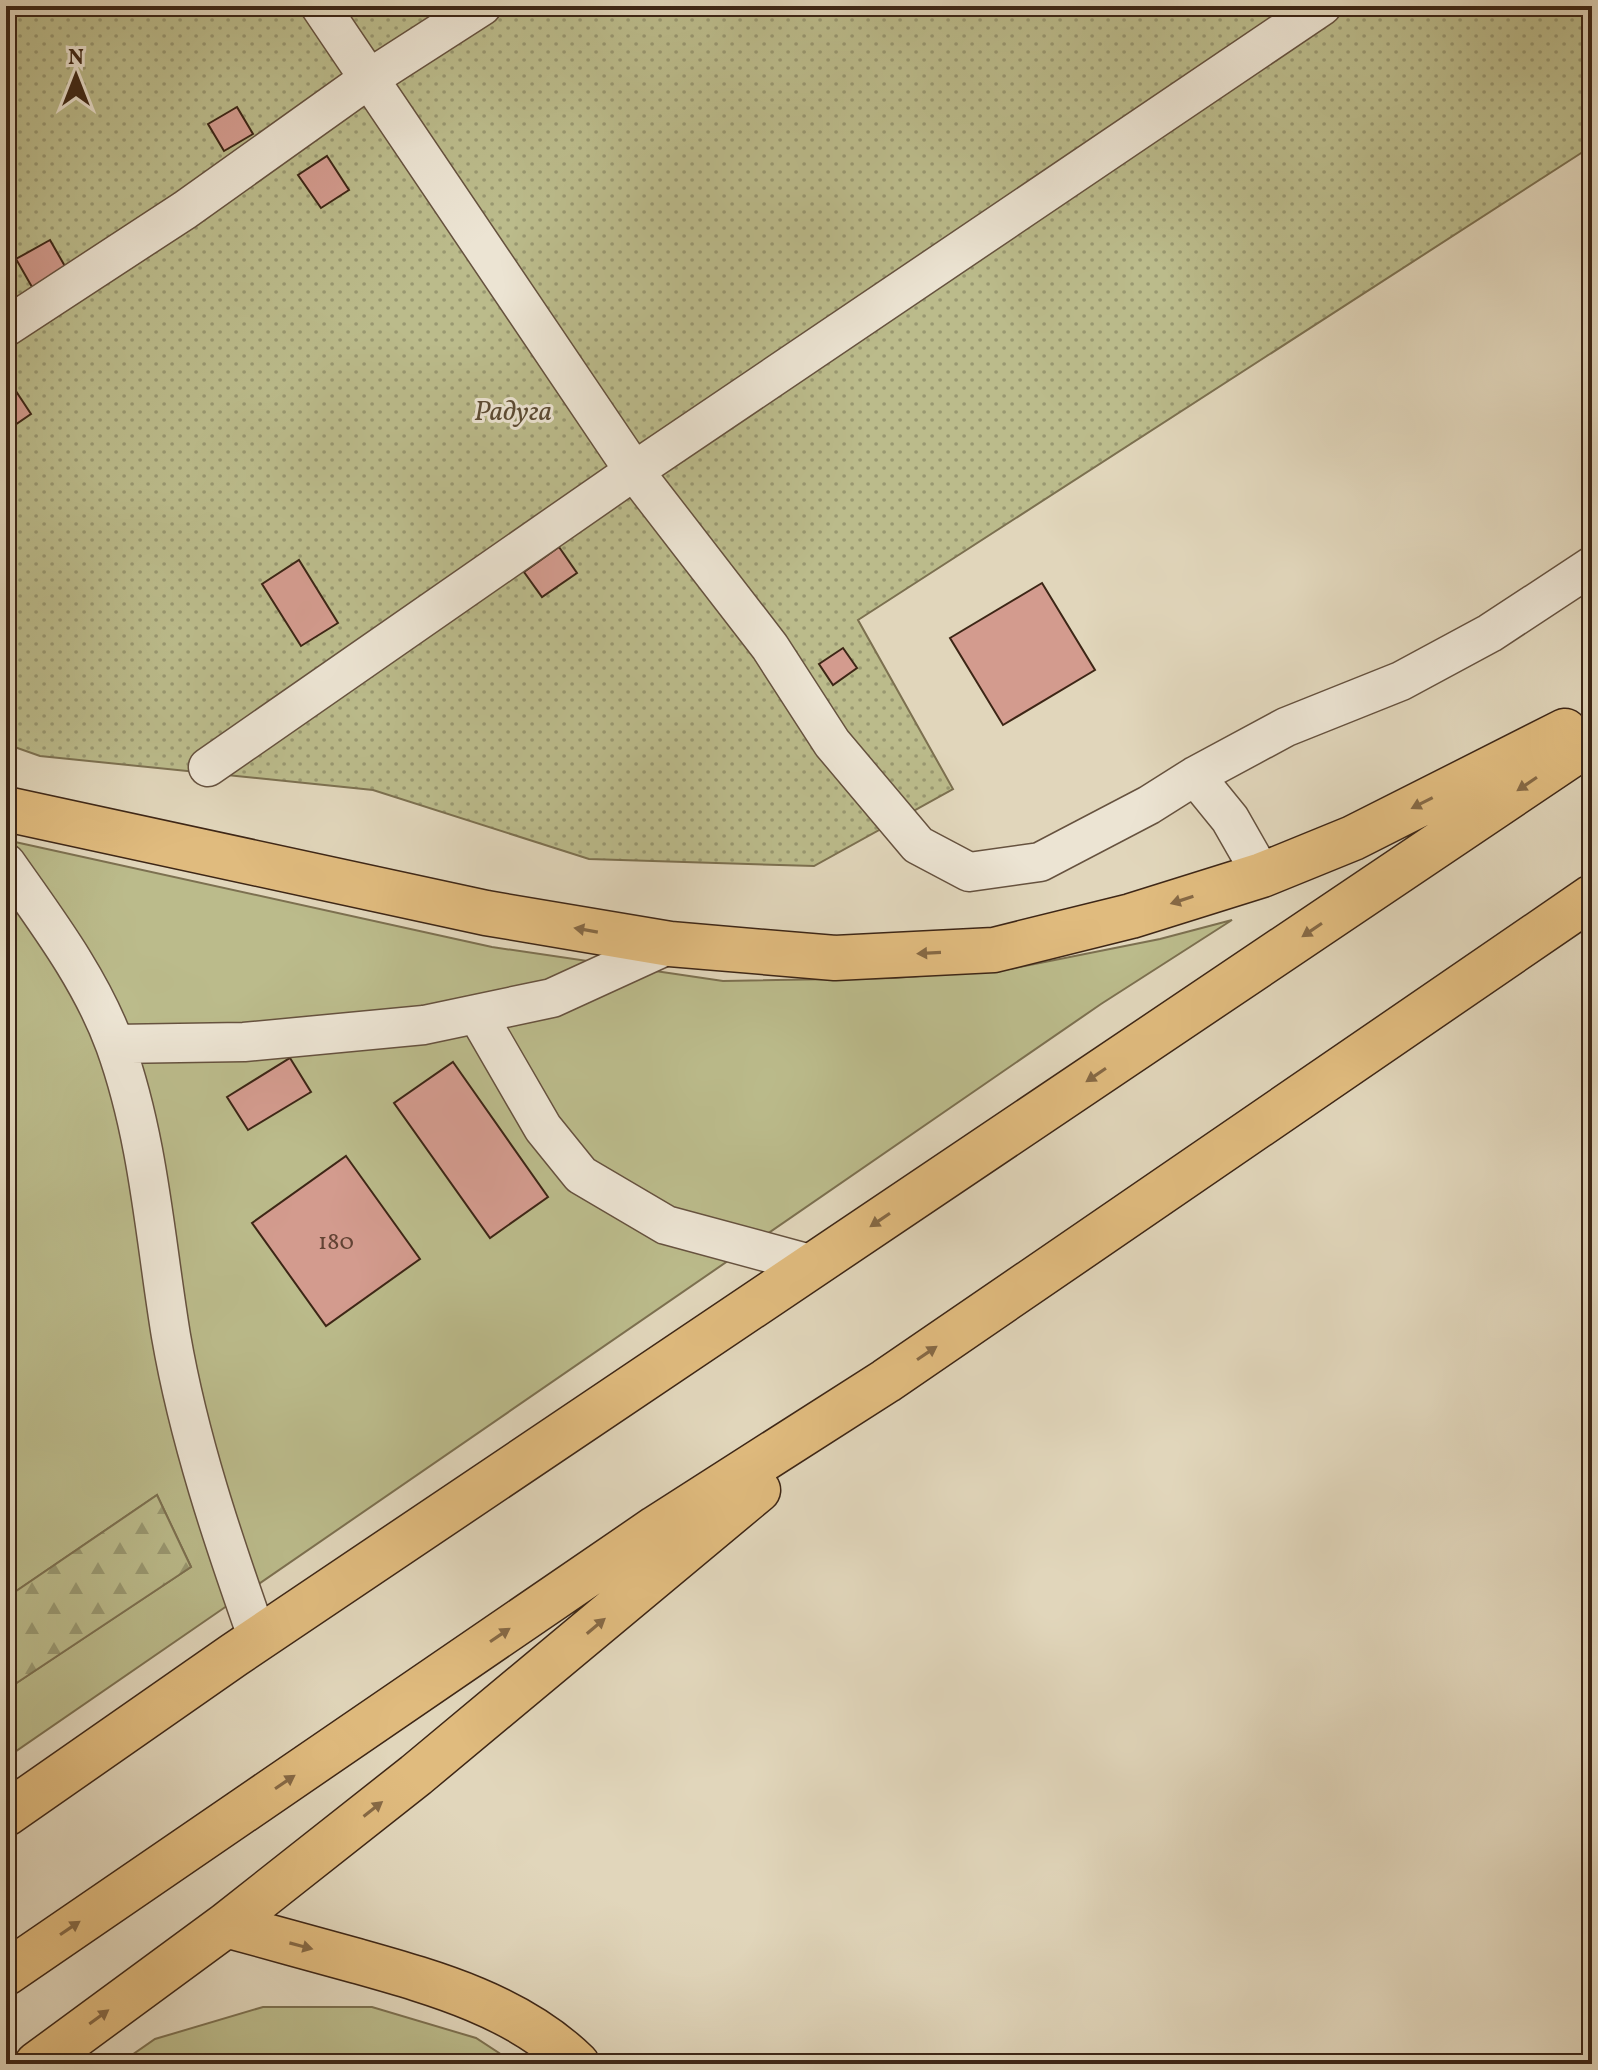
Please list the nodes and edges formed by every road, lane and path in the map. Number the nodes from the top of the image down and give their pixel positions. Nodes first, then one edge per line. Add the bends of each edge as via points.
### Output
1 (320, 6) edge
2 (482, 6) edge
3 (1322, 6) edge
4 (370, 78) junction
5 (6, 327) edge
6 (634, 471) junction
7 (1592, 566) edge
8 (1592, 717) edge
9 (1592, 741) edge
10 (208, 767) dead end
11 (1195, 776) junction
12 (6, 809) edge
13 (6, 863) edge
14 (1262, 875) junction
15 (1592, 897) edge
16 (670, 944) junction
17 (477, 1014) junction
18 (115, 1044) junction
19 (814, 1265) junction
20 (886, 1381) junction
21 (258, 1639) junction
22 (6, 1814) edge
23 (226, 1925) junction
24 (6, 1973) edge
25 (37, 2064) edge
26 (577, 2064) edge

1 - 4 lane
2 - 4 lane
3 - 6 lane
4 - 5 lane via 185,210
4 - 6 lane
6 - 10 lane
6 - 11 lane via 770,647 832,743 918,845 969,872 1040,862
7 - 11 lane via 1490,633 1401,681 1286,727
8 -> 14 highway via 1353,838
9 -> 19 highway
11 - 14 lane via 1230,819
16 -> 12 highway via 486,913
13 - 18 lane via 84,979
14 -> 16 highway via 1131,916 994,950 835,958
20 -> 15 highway
16 - 17 lane via 552,998
17 - 18 lane via 424,1025 244,1042
17 - 19 lane via 543,1128 581,1175 666,1225
18 - 21 lane via 143,1144 172,1338 197,1455
19 - 21 highway
23 -> 20 highway via 416,1775
24 -> 20 highway via 656,1528
21 - 22 highway
25 -> 23 highway
23 -> 26 highway via 478,1998 558,2045

